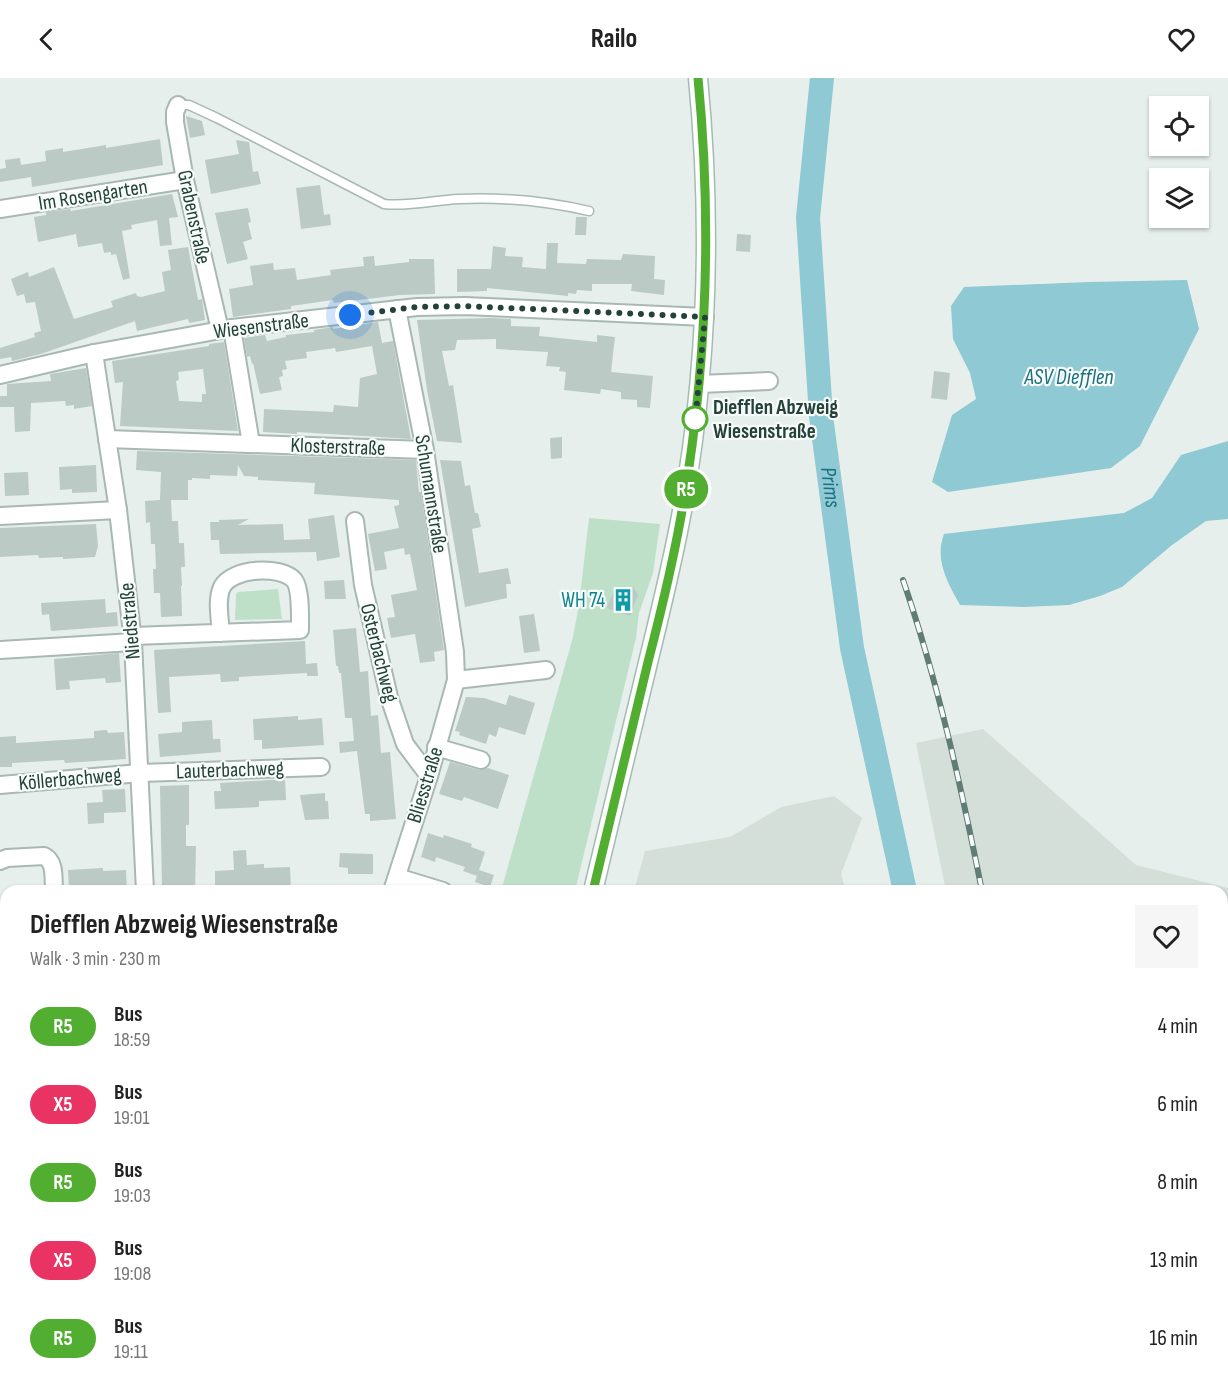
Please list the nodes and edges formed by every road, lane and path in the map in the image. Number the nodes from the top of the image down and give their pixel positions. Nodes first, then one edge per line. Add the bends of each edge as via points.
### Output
1 (698, 78) edge
2 (178, 105) joint
3 (185, 180) junction
4 (0, 209) edge
5 (589, 211) dead end
6 (397, 309) junction
7 (705, 317) junction
8 (226, 329) junction
9 (94, 353) junction
10 (0, 375) edge
11 (769, 381) dead end
12 (700, 384) junction
13 (108, 440) junction
14 (251, 444) junction
15 (424, 450) junction
16 (118, 510) junction
17 (0, 516) edge
18 (355, 521) dead end
19 (221, 633) junction
20 (133, 639) junction
21 (0, 650) edge
22 (546, 670) dead end
23 (456, 680) junction
24 (436, 747) junction
25 (481, 760) dead end
26 (321, 767) dead end
27 (140, 773) junction
28 (429, 776) junction
29 (0, 785) edge
30 (0, 861) edge
31 (394, 884) edge
32 (54, 885) edge
33 (145, 885) edge
34 (594, 885) edge

1 - 7 main road via 706,195
2 - 3 street, Grabenstraße via 175,122
2 - 5 lane via 189,105 384,204 458,199 541,201
3 - 4 street, Im Rosengarten
3 - 8 street, Grabenstraße
6 - 7 street, Wiesenstraße via 465,306
6 - 8 street, Wiesenstraße
6 - 15 street, Schumannstraße
7 - 12 main road
8 - 9 street, Wiesenstraße
8 - 14 street
9 - 10 street, Wiesenstraße
9 - 13 street, Niedstraße
11 - 12 street
12 - 34 main road via 682,513
13 - 14 street, Klosterstraße
13 - 16 street, Niedstraße
14 - 15 street, Klosterstraße
15 - 23 street, Schumannstraße
16 - 17 street
16 - 20 street, Niedstraße
18 - 28 street, Osterbachweg via 363,585 389,697 405,744
19 - 19 street via 221,588 233,575 273,571 294,580 300,630
19 - 20 street
20 - 21 street
20 - 27 street, Niedstraße
22 - 23 street
23 - 24 street, Bliesstraße
24 - 25 street
24 - 28 street, Bliesstraße
26 - 27 street, Lauterbachweg
27 - 29 street, Köllerbachweg
27 - 33 street, Niedstraße
28 - 31 street, Bliesstraße
30 - 32 street via 49,858

